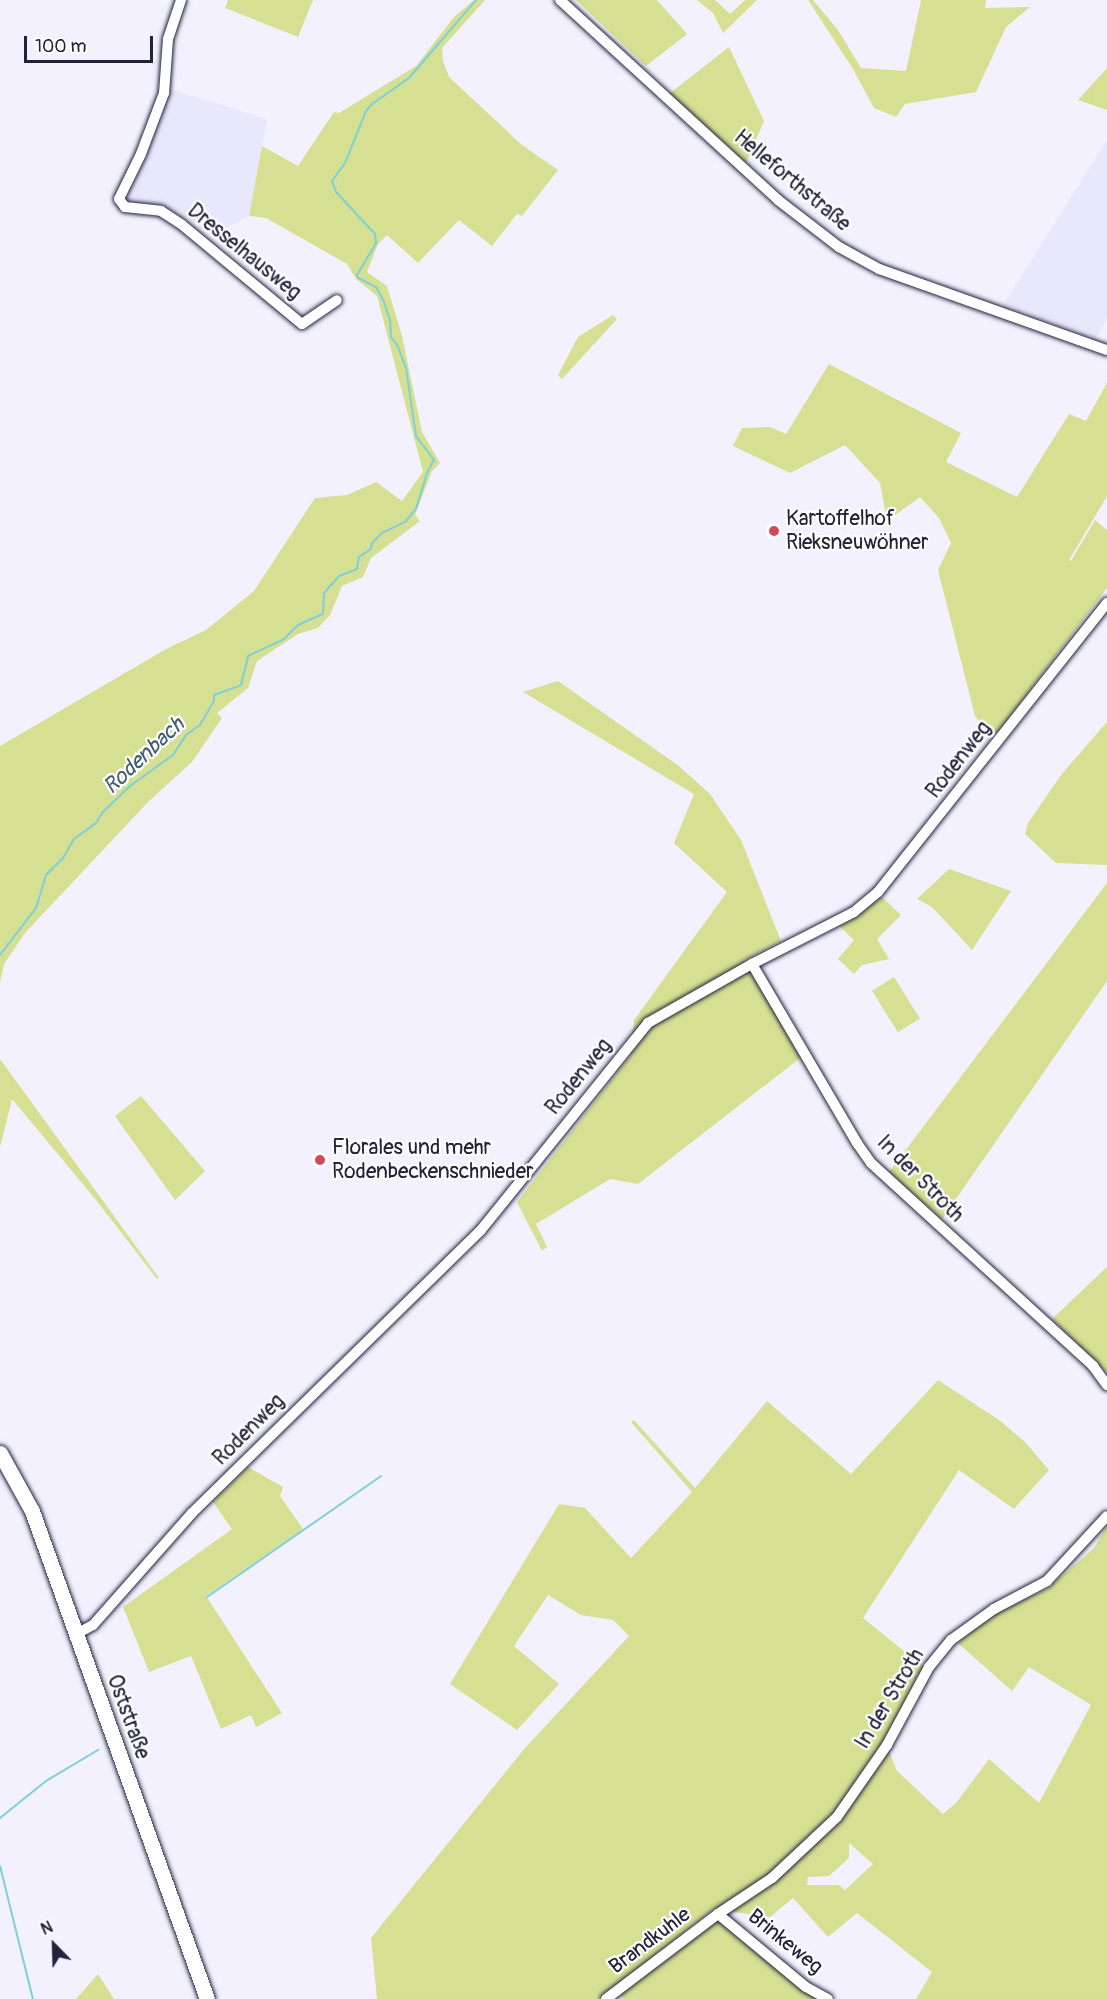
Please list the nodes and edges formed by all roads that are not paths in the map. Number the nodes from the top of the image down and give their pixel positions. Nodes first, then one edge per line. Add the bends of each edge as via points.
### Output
1 (181, 0) edge
2 (560, 0) edge
3 (337, 300) dead end
4 (1107, 351) edge
5 (1107, 603) edge
6 (752, 964) junction
7 (1107, 1385) edge
8 (0, 1453) edge
9 (1107, 1516) edge
10 (76, 1634) junction
11 (718, 1914) junction
12 (207, 1999) edge
13 (606, 1999) edge
14 (828, 1999) edge

1 - 3 street, Dresselhausweg via 168,39 164,93 119,199 125,207 161,211 181,224 302,324
2 - 4 street, Helleforthstraße via 778,200 839,247 879,269
5 - 6 street, Rodenweg via 878,892 854,912
6 - 7 street, In der Stroth via 871,1163 1093,1366
6 - 10 street, Rodenweg via 648,1023 481,1230 192,1513 93,1625
8 - 10 main road, Oststraße via 32,1511
9 - 11 street, In der Stroth via 1047,1581 994,1609 951,1640 929,1667 887,1745 837,1817 772,1878
10 - 12 main road, Oststraße
11 - 13 street, Brandkuhle
11 - 14 street, Brinkeweg via 806,1987

